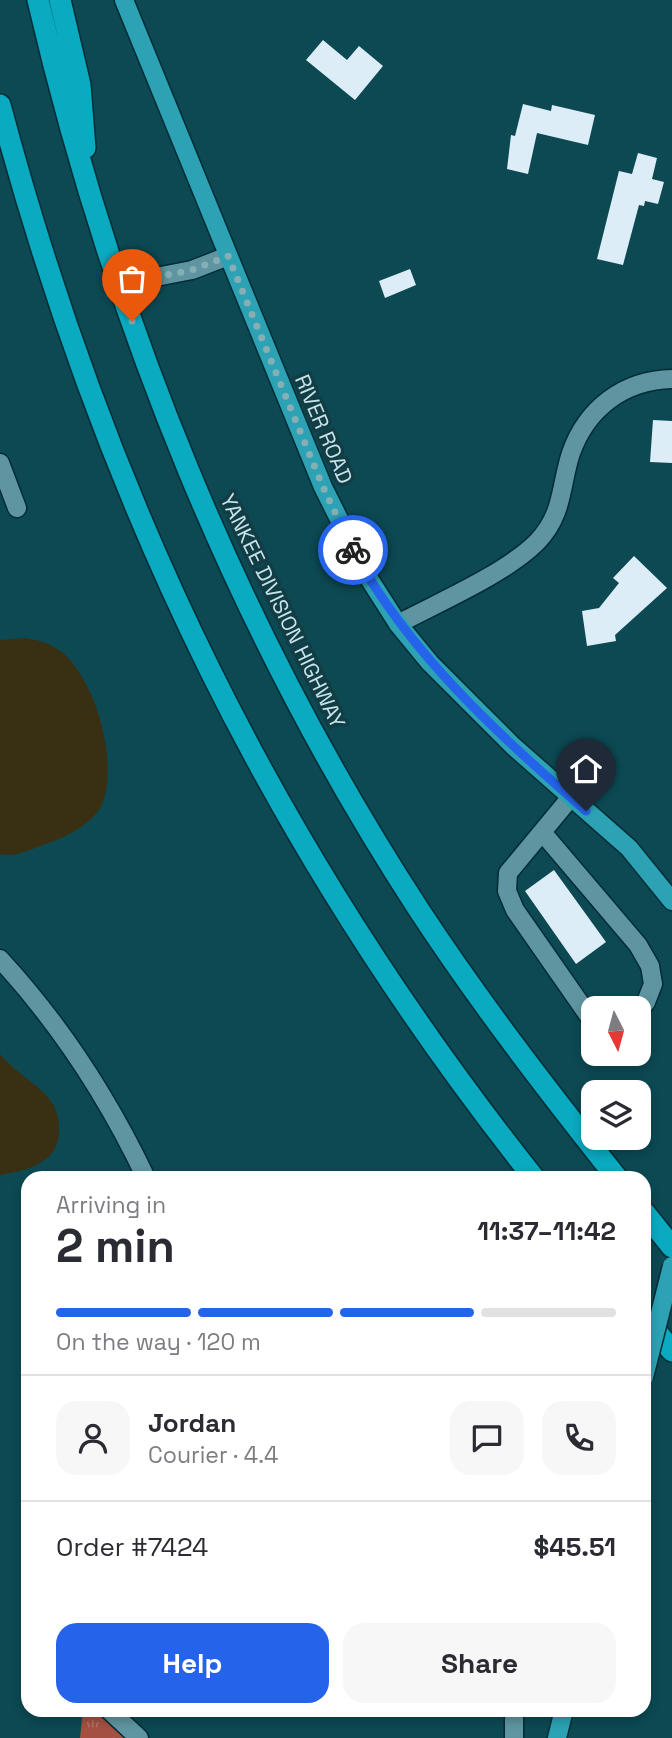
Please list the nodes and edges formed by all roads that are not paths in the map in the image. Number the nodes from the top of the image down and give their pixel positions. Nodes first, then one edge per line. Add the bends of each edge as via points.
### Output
1 (38, 0) edge
2 (60, 0) edge
3 (124, 0) edge
4 (0, 105) edge
5 (89, 192) junction
6 (228, 256) junction
7 (120, 284) junction
8 (672, 379) edge
9 (0, 463) edge
10 (18, 508) dead end
11 (398, 624) junction
12 (571, 797) junction
13 (542, 832) junction
14 (645, 865) junction
15 (672, 889) edge
16 (672, 901) edge
17 (0, 959) edge
18 (648, 996) edge
19 (581, 1005) edge
20 (142, 1171) edge
21 (529, 1171) edge
22 (612, 1171) edge
23 (651, 1221) edge
24 (672, 1247) edge
25 (672, 1266) edge
26 (651, 1324) edge
27 (651, 1349) edge
28 (672, 1351) edge
29 (116, 1717) edge
30 (514, 1717) edge
31 (562, 1717) edge
32 (139, 1738) edge
33 (514, 1738) edge
34 (557, 1738) edge

1 - 5 highway, YANKEE DIVISION HIGHWAY
2 - 5 highway via 80,85
3 - 6 main road, RIVER ROAD
4 - 21 highway via 30,218 85,382 150,545 213,680 291,824 368,950 453,1073
5 - 7 highway, YANKEE DIVISION HIGHWAY
6 - 7 street via 192,270
6 - 11 main road, RIVER ROAD via 333,509
7 - 22 highway, YANKEE DIVISION HIGHWAY via 212,526 319,743 440,941
8 - 11 street via 628,387 603,403 584,425 570,454 552,524 536,543 511,562
9 - 10 street
11 - 12 main road, RIVER ROAD via 450,685
12 - 13 street
12 - 14 main road, RIVER ROAD
13 - 18 street via 638,945 650,966 653,984
13 - 19 street via 508,873 507,891 515,910
14 - 15 street
14 - 16 main road, RIVER ROAD
17 - 20 street via 68,1042
23 - 24 highway
25 - 27 main road, bridge
26 - 28 highway
29 - 32 street
30 - 33 street
31 - 34 main road

